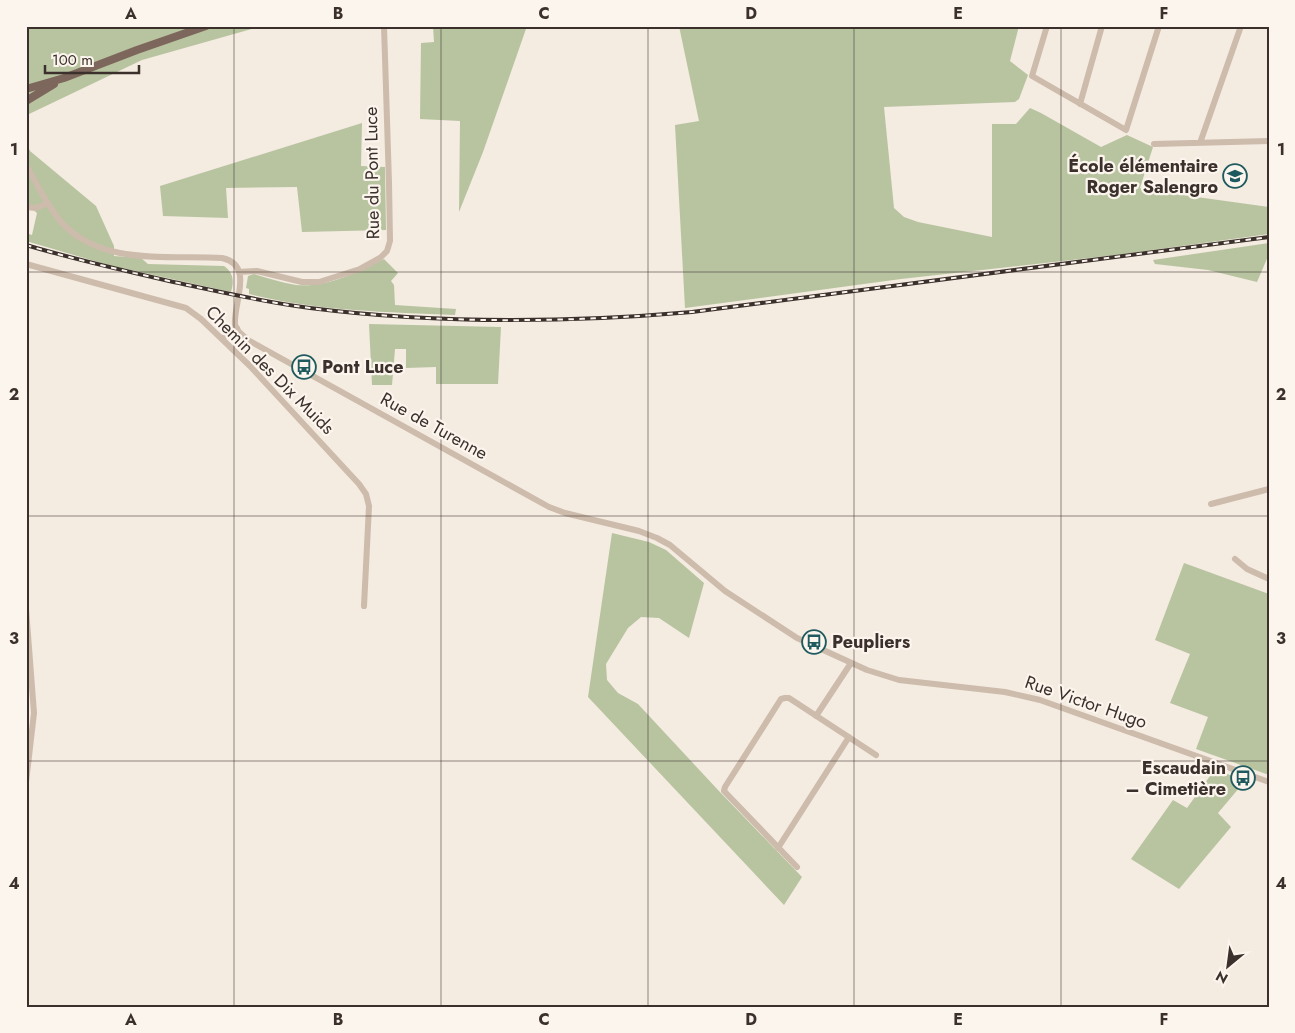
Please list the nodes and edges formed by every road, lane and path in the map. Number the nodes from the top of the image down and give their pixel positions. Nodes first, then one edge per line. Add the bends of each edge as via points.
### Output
1 (206, 26) edge
2 (384, 26) edge
3 (1046, 26) edge
4 (1102, 26) edge
5 (1159, 26) edge
6 (1241, 26) edge
7 (64, 78) junction
8 (26, 88) edge
9 (26, 101) edge
10 (1080, 104) junction
11 (1269, 141) edge
12 (1200, 143) junction
13 (1154, 144) dead end
14 (26, 165) edge
15 (48, 203) junction
16 (26, 207) edge
17 (26, 264) edge
18 (239, 272) junction
19 (237, 328) junction
20 (222, 339) junction
21 (1269, 489) edge
22 (1212, 504) dead end
23 (1235, 559) dead end
24 (706, 576) joint
25 (1269, 579) edge
26 (364, 606) dead end
27 (26, 609) edge
28 (851, 663) junction
29 (816, 716) junction
30 (849, 737) junction
31 (876, 755) dead end
32 (26, 782) edge
33 (1269, 782) edge
34 (778, 848) junction
35 (797, 867) dead end

1 - 7 main road
2 - 18 street, Rue du Pont Luce via 390,241 387,251 360,269 319,282 302,282 257,270
3 - 10 street via 1032,76
4 - 10 street
5 - 10 street via 1126,130
6 - 12 street
7 - 8 main road
7 - 9 main road
11 - 12 street
12 - 13 street
14 - 15 street
15 - 16 street via 36,208
15 - 18 street via 72,232 100,247 136,255 222,258 233,263
17 - 20 street, Chemin des Dix Muids via 182,306
18 - 19 street
19 - 20 street
19 - 24 street, Rue de Turenne via 240,334 256,344 549,507 653,536
20 - 26 street, Chemin des Dix Muids via 364,490 369,506
21 - 22 street
23 - 25 street via 1247,569
24 - 28 street, Rue Victor Hugo via 797,638
27 - 32 street via 34,713
28 - 29 street
28 - 33 street, Rue Victor Hugo via 899,680 1005,692 1040,700
29 - 30 street
29 - 34 street via 789,698 781,699 724,789
30 - 31 street
30 - 34 street
34 - 35 street

